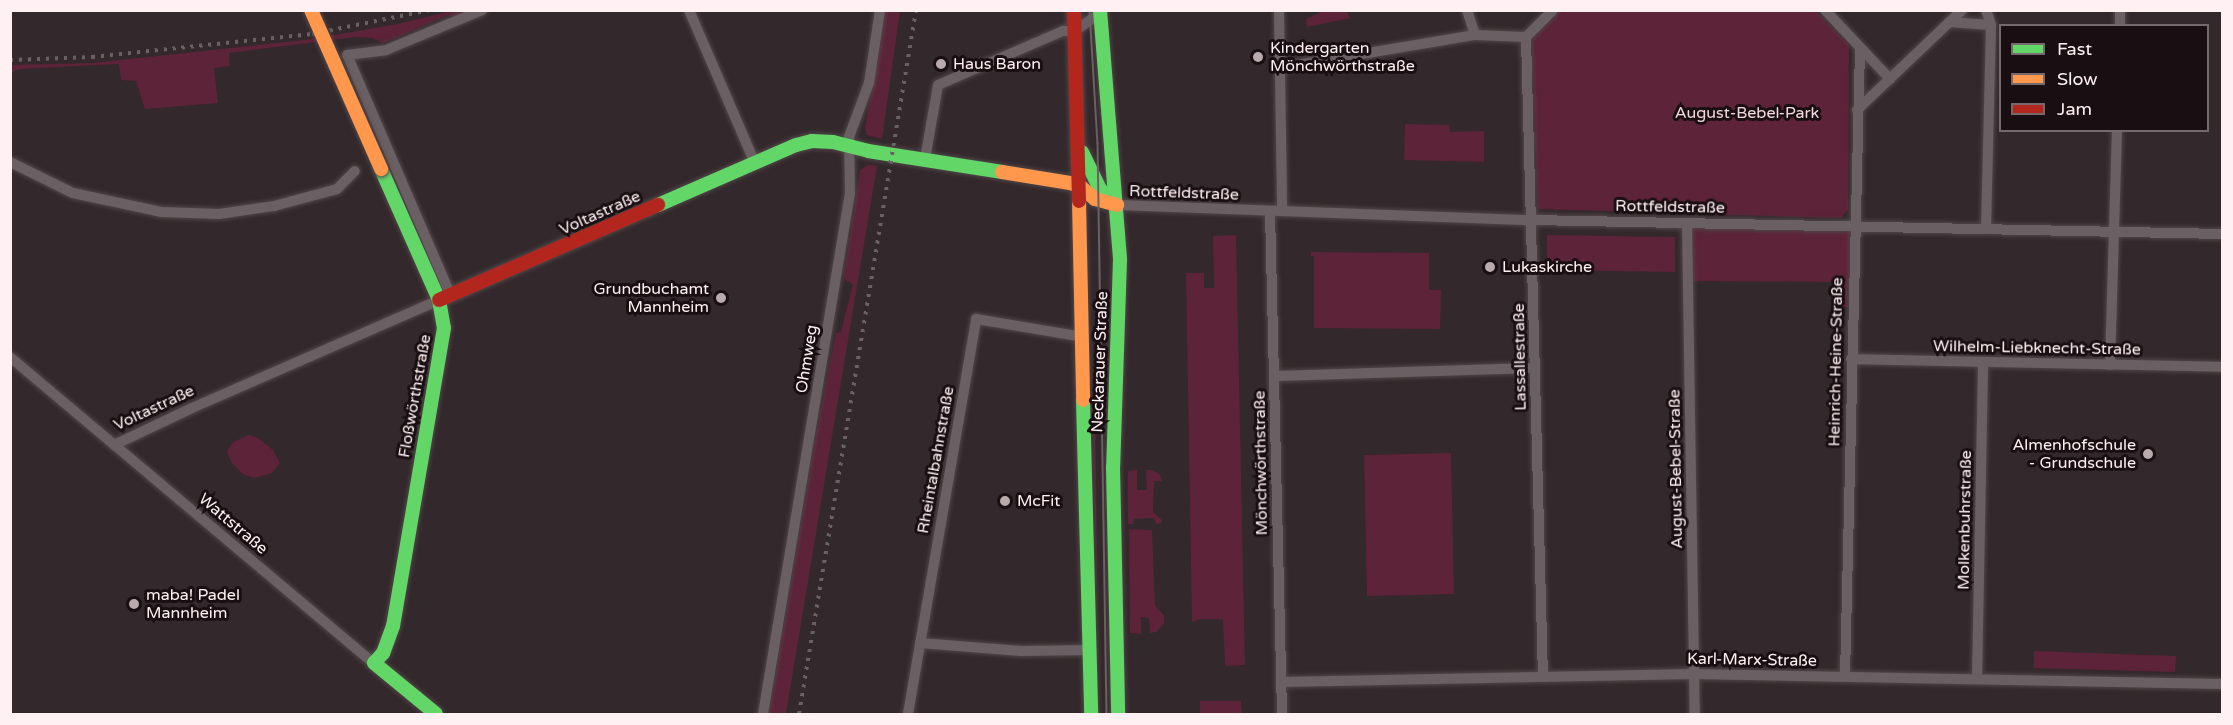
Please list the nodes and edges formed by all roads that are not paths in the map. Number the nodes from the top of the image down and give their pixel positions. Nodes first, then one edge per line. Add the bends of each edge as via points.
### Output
1 (311, 10) edge
2 (482, 10) edge
3 (689, 10) edge
4 (880, 10) edge
5 (1074, 10) edge
6 (1279, 10) edge
7 (1467, 10) edge
8 (1553, 10) edge
9 (1825, 10) edge
10 (1962, 10) edge
11 (1986, 10) edge
12 (1101, 11) edge
13 (1949, 22) junction
14 (1991, 26) junction
15 (1075, 31) junction
16 (1475, 35) junction
17 (1526, 37) junction
18 (1860, 48) junction
19 (1279, 68) junction
20 (1890, 79) junction
21 (1857, 110) junction
22 (2117, 132) edge
23 (849, 146) junction
24 (1079, 148) junction
25 (926, 159) junction
26 (10, 162) edge
27 (755, 163) junction
28 (1114, 169) junction
29 (355, 171) dead end
30 (1096, 183) junction
31 (1080, 186) junction
32 (1096, 200) junction
33 (1117, 205) junction
34 (1270, 211) junction
35 (1282, 212) junction
36 (1532, 220) junction
37 (1687, 223) junction
38 (1854, 226) junction
39 (1986, 229) junction
40 (2115, 232) junction
41 (2223, 234) edge
42 (1118, 236) junction
43 (445, 298) junction
44 (1083, 337) junction
45 (10, 357) edge
46 (1851, 359) junction
47 (1983, 362) junction
48 (2110, 365) junction
49 (2223, 367) edge
50 (1535, 369) junction
51 (1274, 376) junction
52 (114, 445) junction
53 (920, 643) junction
54 (1090, 650) junction
55 (374, 663) junction
56 (1693, 674) junction
57 (1845, 676) junction
58 (1543, 677) junction
59 (1977, 679) junction
60 (1281, 682) junction
61 (2223, 684) edge
62 (436, 714) edge
63 (763, 714) edge
64 (908, 714) edge
65 (1091, 714) edge
66 (1118, 714) edge
67 (1282, 714) edge
68 (1695, 714) edge

1 - 43 main road, Floßwörthstraße, bridge via 381,169
2 - 43 street, Floßwörthstraße via 386,50 347,55
3 - 27 street
4 - 23 street, Ohmweg via 869,83
5 - 15 main road, Neckarauer Straße
6 - 19 street
7 - 16 street
8 - 17 street
9 - 18 street
10 - 13 street
11 - 14 street
12 - 15 street
12 - 28 main road, Neckarauer Straße
13 - 14 street
13 - 20 street
14 - 39 street
15 - 24 main road, Neckarauer Straße
15 - 25 street via 1064,31 938,85
16 - 17 street
16 - 19 street
17 - 36 street, Lassallestraße
18 - 20 street
18 - 21 street, Heinrich-Heine-Straße
19 - 35 street
20 - 21 street
21 - 38 street, Heinrich-Heine-Straße
22 - 40 street
23 - 25 main road, Voltastraße
23 - 27 main road, Voltastraße via 812,141
23 - 63 street, Ohmweg via 850,193
24 - 30 main road
24 - 31 main road, Neckarauer Straße
25 - 31 main road, Voltastraße
26 - 29 street via 73,194 162,212 219,214 274,206 337,189
27 - 43 main road, Voltastraße
28 - 30 main road
28 - 33 main road, Neckarauer Straße
30 - 31 main road
30 - 33 main road via 1106,198
31 - 32 main road
31 - 44 main road, Neckarauer Straße
32 - 33 main road
32 - 42 main road
33 - 34 street, Rottfeldstraße
33 - 42 main road, Neckarauer Straße
34 - 35 street, Rottfeldstraße
34 - 51 street, Mönchwörthstraße
35 - 36 street, Rottfeldstraße
36 - 37 street, Rottfeldstraße
36 - 50 street, Lassallestraße
37 - 38 street, Rottfeldstraße
37 - 56 street, August-Bebel-Straße
38 - 39 street, Rottfeldstraße
38 - 46 street, Heinrich-Heine-Straße
39 - 40 street, Rottfeldstraße
40 - 41 street, Rottfeldstraße
40 - 48 street
42 - 66 main road, Neckarauer Straße via 1113,467
43 - 52 street, Voltastraße
43 - 55 main road, Floßwörthstraße via 444,328 393,626 383,653
44 - 53 street, Rheintalbahnstraße via 976,319
44 - 54 main road, Neckarauer Straße
45 - 52 street, Wattstraße
46 - 47 street, Wilhelm-Liebknecht-Straße
46 - 57 street, Heinrich-Heine-Straße
47 - 48 street, Wilhelm-Liebknecht-Straße
47 - 59 street, Molkenbuhrstraße
48 - 49 street, Wilhelm-Liebknecht-Straße
50 - 51 street
50 - 58 street, Lassallestraße
51 - 60 street, Mönchwörthstraße
52 - 55 street, Wattstraße
53 - 54 street via 1021,651
53 - 64 street, Rheintalbahnstraße
54 - 65 main road, Neckarauer Straße
55 - 62 main road, Wattstraße
56 - 57 street, Karl-Marx-Straße
56 - 58 street, Karl-Marx-Straße
56 - 68 street, August-Bebel-Straße
57 - 59 street, Karl-Marx-Straße
58 - 60 street, Karl-Marx-Straße
59 - 61 street, Karl-Marx-Straße
60 - 67 street, Mönchwörthstraße

